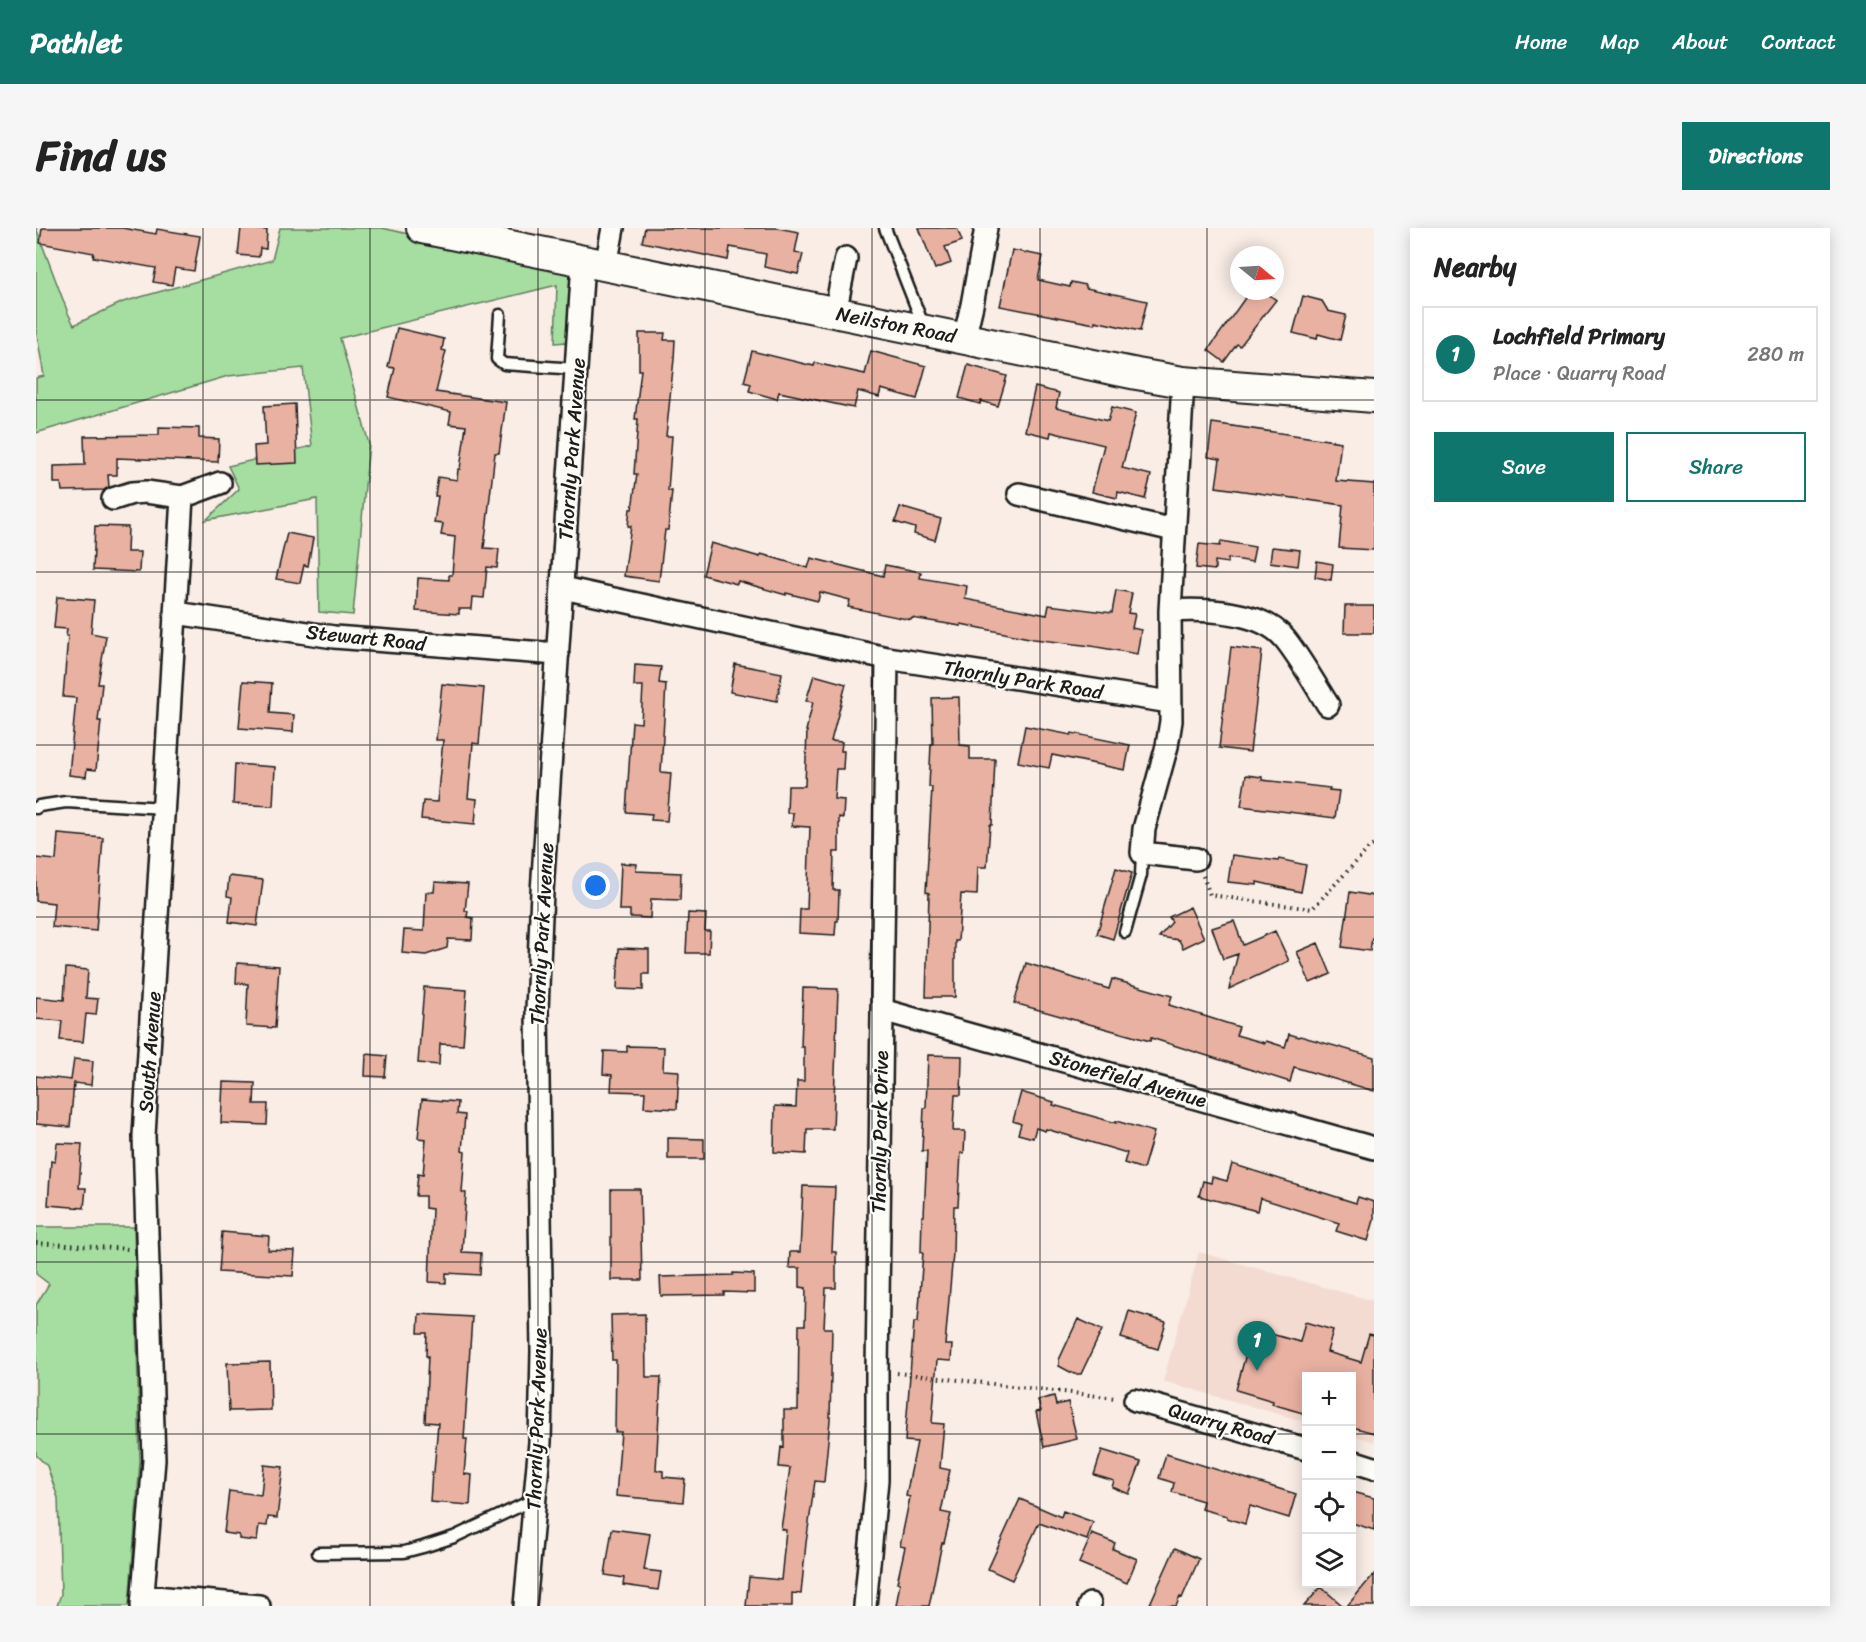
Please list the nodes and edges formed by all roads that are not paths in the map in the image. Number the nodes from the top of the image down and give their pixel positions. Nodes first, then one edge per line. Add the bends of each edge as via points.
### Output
1 (422, 228) edge
2 (614, 228) edge
3 (885, 228) edge
4 (986, 228) edge
5 (846, 258) dead end
6 (594, 264) junction
7 (835, 313) junction
8 (500, 315) dead end
9 (926, 330) junction
10 (964, 339) junction
11 (576, 369) junction
12 (1183, 382) junction
13 (1374, 397) edge
14 (220, 483) dead end
15 (1020, 494) dead end
16 (182, 497) junction
17 (113, 499) dead end
18 (1174, 530) junction
19 (563, 588) junction
20 (1170, 611) junction
21 (176, 613) junction
22 (558, 654) junction
23 (887, 658) junction
24 (1170, 702) junction
25 (1329, 705) dead end
26 (36, 808) edge
27 (164, 808) junction
28 (1142, 854) junction
29 (1196, 859) road end
30 (1125, 932) dead end
31 (882, 1010) junction
32 (1374, 1148) edge
33 (1135, 1400) road end
34 (1302, 1448) edge
35 (1356, 1462) edge
36 (1374, 1468) edge
37 (535, 1499) junction
38 (318, 1552) dead end
39 (142, 1601) edge
40 (259, 1606) edge
41 (525, 1606) edge
42 (865, 1606) edge

1 - 6 main road, Neilston Road
2 - 6 street, Thornly Park Avenue
3 - 9 lane
4 - 10 street
5 - 7 street
6 - 7 main road, Neilston Road
6 - 11 street, Thornly Park Avenue
7 - 9 main road, Neilston Road
8 - 11 lane via 497,359 504,364
9 - 10 main road, Neilston Road
10 - 12 main road, Neilston Road
11 - 19 street, Thornly Park Avenue
12 - 13 main road, Neilston Road
12 - 18 street
14 - 16 street
15 - 18 street
16 - 17 street via 146,492
16 - 21 street, South Avenue
18 - 20 street
19 - 22 street, Thornly Park Avenue
19 - 23 street, Thornly Park Road
20 - 24 street
20 - 25 street via 1242,615 1268,626 1284,637
21 - 22 street, Stewart Road via 334,637
21 - 27 street, South Avenue
22 - 37 street, Thornly Park Avenue via 537,1010 542,1351
23 - 24 street, Thornly Park Road
23 - 31 street, Thornly Park Drive
24 - 28 street via 1167,746 1144,829
26 - 27 lane via 66,802
27 - 39 street, South Avenue via 144,1136 154,1460
28 - 29 street
28 - 30 lane via 1141,875
31 - 32 street, Stonefield Avenue
31 - 42 street, Thornly Park Drive via 877,1480
33 - 34 street, Quarry Road
35 - 36 street
37 - 38 lane via 454,1537 404,1552
37 - 41 street, Thornly Park Avenue
39 - 40 street

